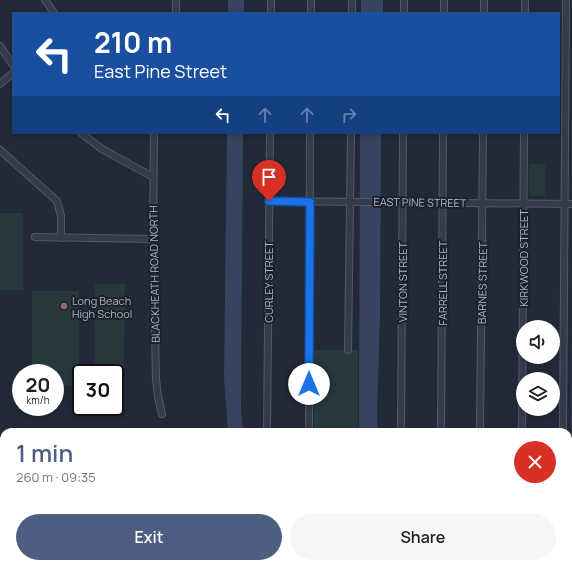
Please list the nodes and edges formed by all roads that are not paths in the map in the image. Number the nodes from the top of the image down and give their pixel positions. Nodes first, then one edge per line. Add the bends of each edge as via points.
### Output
1 (46, 0) edge
2 (176, 0) edge
3 (271, 0) edge
4 (311, 0) edge
5 (352, 0) edge
6 (404, 0) edge
7 (444, 0) edge
8 (484, 0) edge
9 (525, 0) edge
10 (566, 0) edge
11 (53, 12) edge
12 (176, 12) edge
13 (271, 12) edge
14 (311, 12) edge
15 (352, 12) edge
16 (404, 12) edge
17 (444, 12) edge
18 (484, 12) edge
19 (525, 12) edge
20 (0, 46) edge
21 (12, 64) edge
22 (12, 74) edge
23 (0, 84) edge
24 (82, 134) edge
25 (154, 134) edge
26 (270, 134) edge
27 (310, 134) edge
28 (351, 134) edge
29 (403, 134) edge
30 (443, 134) edge
31 (483, 134) edge
32 (524, 134) edge
33 (0, 150) edge
34 (2, 157) edge
35 (153, 177) junction
36 (269, 201) junction
37 (310, 202) junction
38 (353, 202) junction
39 (402, 202) junction
40 (442, 202) junction
41 (483, 203) junction
42 (523, 203) junction
43 (569, 204) edge
44 (35, 237) dead end
45 (61, 238) junction
46 (153, 239) junction
47 (348, 350) dead end
48 (162, 414) dead end
49 (267, 428) edge
50 (309, 428) edge
51 (401, 428) edge
52 (440, 428) edge
53 (480, 428) edge
54 (522, 428) edge
55 (563, 428) edge

1 - 11 street
2 - 12 street
3 - 13 street
4 - 14 street
5 - 15 street
6 - 16 street
7 - 17 street
8 - 18 street
9 - 19 street
10 - 43 street
20 - 21 street
22 - 23 street
24 - 35 street via 102,149
25 - 35 street, BLACKHEATH ROAD NORTH
26 - 36 street, CURLEY STREET
27 - 37 street
28 - 38 street
29 - 39 street, VINTON STREET
30 - 40 street, FARRELL STREET
31 - 41 street, BARNES STREET
32 - 42 street, KIRKWOOD STREET
33 - 34 street
34 - 45 street via 56,201 61,216
35 - 46 street, BLACKHEATH ROAD NORTH
36 - 37 street, EAST PINE STREET
36 - 49 street, CURLEY STREET
37 - 38 street, EAST PINE STREET
37 - 50 street
38 - 39 street, EAST PINE STREET
38 - 47 street
39 - 40 street, EAST PINE STREET
39 - 51 street, VINTON STREET
40 - 41 street, EAST PINE STREET
40 - 52 street, FARRELL STREET
41 - 42 street, EAST PINE STREET
41 - 53 street, BARNES STREET
42 - 43 street, EAST PINE STREET
42 - 54 street, KIRKWOOD STREET
43 - 55 street
44 - 45 street
45 - 46 street
46 - 48 street, BLACKHEATH ROAD NORTH via 156,379

